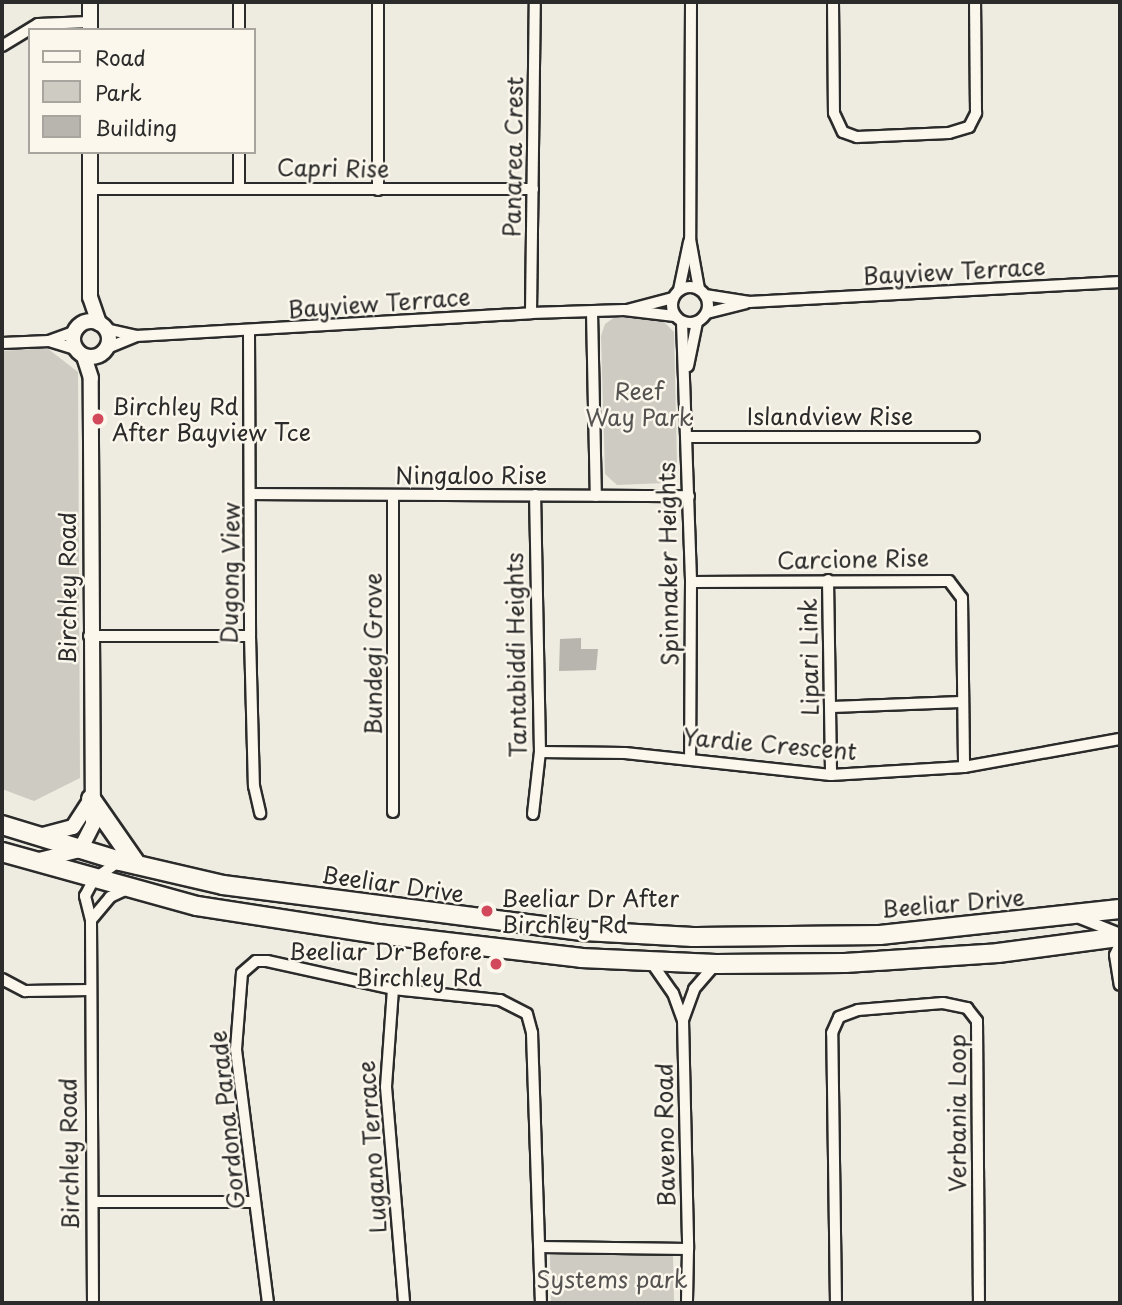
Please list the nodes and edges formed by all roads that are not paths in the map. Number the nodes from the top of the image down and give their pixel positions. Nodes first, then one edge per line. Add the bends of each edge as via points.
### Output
1 (90, 2) edge
2 (239, 2) edge
3 (377, 2) edge
4 (535, 2) edge
5 (691, 2) edge
6 (833, 2) edge
7 (975, 2) edge
8 (90, 26) edge
9 (31, 28) edge
10 (239, 28) edge
11 (28, 30) edge
12 (2, 46) edge
13 (90, 154) edge
14 (239, 154) edge
15 (239, 188) junction
16 (90, 189) junction
17 (378, 190) junction
18 (533, 190) junction
19 (690, 239) junction
20 (1120, 282) edge
21 (702, 292) junction
22 (676, 294) junction
23 (90, 297) junction
24 (749, 302) junction
25 (624, 310) junction
26 (592, 312) junction
27 (531, 313) junction
28 (706, 313) junction
29 (678, 319) junction
30 (697, 322) junction
31 (103, 326) junction
32 (78, 328) junction
33 (249, 332) junction
34 (136, 336) junction
35 (49, 341) junction
36 (2, 343) edge
37 (104, 351) junction
38 (80, 352) junction
39 (687, 369) junction
40 (91, 378) junction
41 (687, 437) junction
42 (974, 437) dead end
43 (252, 494) junction
44 (535, 495) junction
45 (393, 496) junction
46 (596, 496) junction
47 (689, 496) junction
48 (828, 580) junction
49 (691, 582) junction
50 (89, 636) junction
51 (250, 636) junction
52 (962, 702) junction
53 (831, 707) junction
54 (1120, 739) edge
55 (540, 752) junction
56 (690, 758) junction
57 (964, 766) junction
58 (831, 775) junction
59 (91, 799) junction
60 (393, 812) dead end
61 (260, 813) dead end
62 (533, 814) dead end
63 (2, 825) edge
64 (36, 837) junction
65 (80, 850) junction
66 (2, 852) edge
67 (30, 861) junction
68 (128, 863) junction
69 (187, 878) junction
70 (94, 879) junction
71 (127, 889) junction
72 (1120, 909) edge
73 (1074, 916) junction
74 (91, 920) junction
75 (313, 924) junction
76 (1120, 936) edge
77 (1120, 944) edge
78 (651, 962) junction
79 (716, 964) junction
80 (2, 979) edge
81 (1120, 985) edge
82 (393, 989) junction
83 (90, 990) junction
84 (682, 1020) junction
85 (93, 1202) junction
86 (255, 1202) junction
87 (540, 1247) junction
88 (688, 1249) junction
89 (93, 1303) edge
90 (268, 1303) edge
91 (404, 1303) edge
92 (541, 1303) edge
93 (687, 1303) edge
94 (836, 1303) edge
95 (979, 1303) edge

1 - 8 street
2 - 10 street
3 - 17 street
4 - 18 street, Panarea Crest
5 - 19 street
6 - 7 street via 834,113 843,132 857,137 949,133 969,127 976,113
8 - 9 street via 38,24
11 - 12 street
13 - 16 street
14 - 15 street
15 - 16 street, Capri Rise
15 - 17 street, Capri Rise
16 - 23 street
17 - 18 street, Capri Rise
18 - 27 street, Panarea Crest
19 - 21 street
19 - 22 street
20 - 24 street, Bayview Terrace
21 - 22 street, Bayview Terrace
21 - 24 street, Bayview Terrace
21 - 28 street
22 - 25 street, Bayview Terrace
22 - 29 street, Spinnaker Heights
23 - 31 street
23 - 32 street
24 - 28 street, Bayview Terrace
25 - 26 street, Bayview Terrace
25 - 29 street, Bayview Terrace
26 - 27 street, Bayview Terrace
26 - 46 street
27 - 33 street, Bayview Terrace
28 - 30 street
29 - 30 street, Bayview Terrace
29 - 39 street, Spinnaker Heights
30 - 39 street, Spinnaker Heights
31 - 32 street
31 - 34 street, Bayview Terrace
31 - 37 street
32 - 35 street
32 - 38 street, Birchley Road
33 - 34 street, Bayview Terrace
33 - 43 street, Dugong View
34 - 37 street, Bayview Terrace
35 - 36 street
35 - 38 street
37 - 38 street
37 - 40 street, Birchley Road
38 - 40 street, Birchley Road
39 - 41 street, Spinnaker Heights
40 - 50 street, Birchley Road
41 - 42 street, Islandview Rise
41 - 47 street, Spinnaker Heights
43 - 45 street, Ningaloo Rise
43 - 51 street, Dugong View
44 - 45 street, Ningaloo Rise
44 - 46 street, Ningaloo Rise
44 - 55 street, Tantabiddi Heights
45 - 60 street, Bundegi Grove
46 - 47 street, Ningaloo Rise
47 - 49 street, Spinnaker Heights
48 - 49 street, Carcione Rise
48 - 52 street, Carcione Rise via 942,578 956,585 962,598
48 - 53 street, Lipari Link
49 - 56 street, Spinnaker Heights
50 - 51 street
50 - 59 street, Birchley Road
51 - 61 street, Dugong View via 254,786
52 - 53 street
52 - 57 street, Carcione Rise
53 - 58 street, Lipari Link
54 - 57 street, Yardie Crescent
55 - 56 street, Yardie Crescent
55 - 62 street, Tantabiddi Heights
56 - 58 street, Yardie Crescent
57 - 58 street, Yardie Crescent
59 - 64 street via 73,827
59 - 65 street, Birchley Road via 93,824
59 - 68 highway
63 - 64 highway, Beeliar Drive
64 - 65 highway, Beeliar Drive
65 - 67 street
65 - 68 highway, Beeliar Drive
66 - 67 highway
67 - 70 highway
68 - 69 highway, Beeliar Drive
68 - 70 street
69 - 73 highway, Beeliar Drive via 487,921 693,937 880,935
69 - 75 highway via 207,891 311,911
70 - 71 highway
70 - 74 street, Birchley Road via 85,896
71 - 74 street via 104,902
71 - 75 highway via 197,906
72 - 73 highway, Beeliar Drive
73 - 76 street
74 - 83 street, Birchley Road
75 - 78 highway via 509,951
76 - 79 highway via 937,957
77 - 81 street via 1115,955
78 - 79 highway
78 - 84 street, Baveno Road via 673,993
79 - 84 street, Baveno Road via 694,989
80 - 83 street via 25,991
82 - 86 street, Gordona Parade via 267,961 256,961 242,973 236,1049
82 - 87 street, Gordona Parade via 500,1000 527,1014 532,1033
82 - 91 street, Lugano Terrace via 386,1087
83 - 85 street, Birchley Road
84 - 88 street, Baveno Road
85 - 86 street
85 - 89 street, Birchley Road
86 - 90 street, Gordona Parade
87 - 88 street
87 - 92 street, Gordona Parade
88 - 93 street, Baveno Road
94 - 95 street, Verbania Loop via 832,1033 839,1017 858,1010 943,1003 967,1008 977,1021

